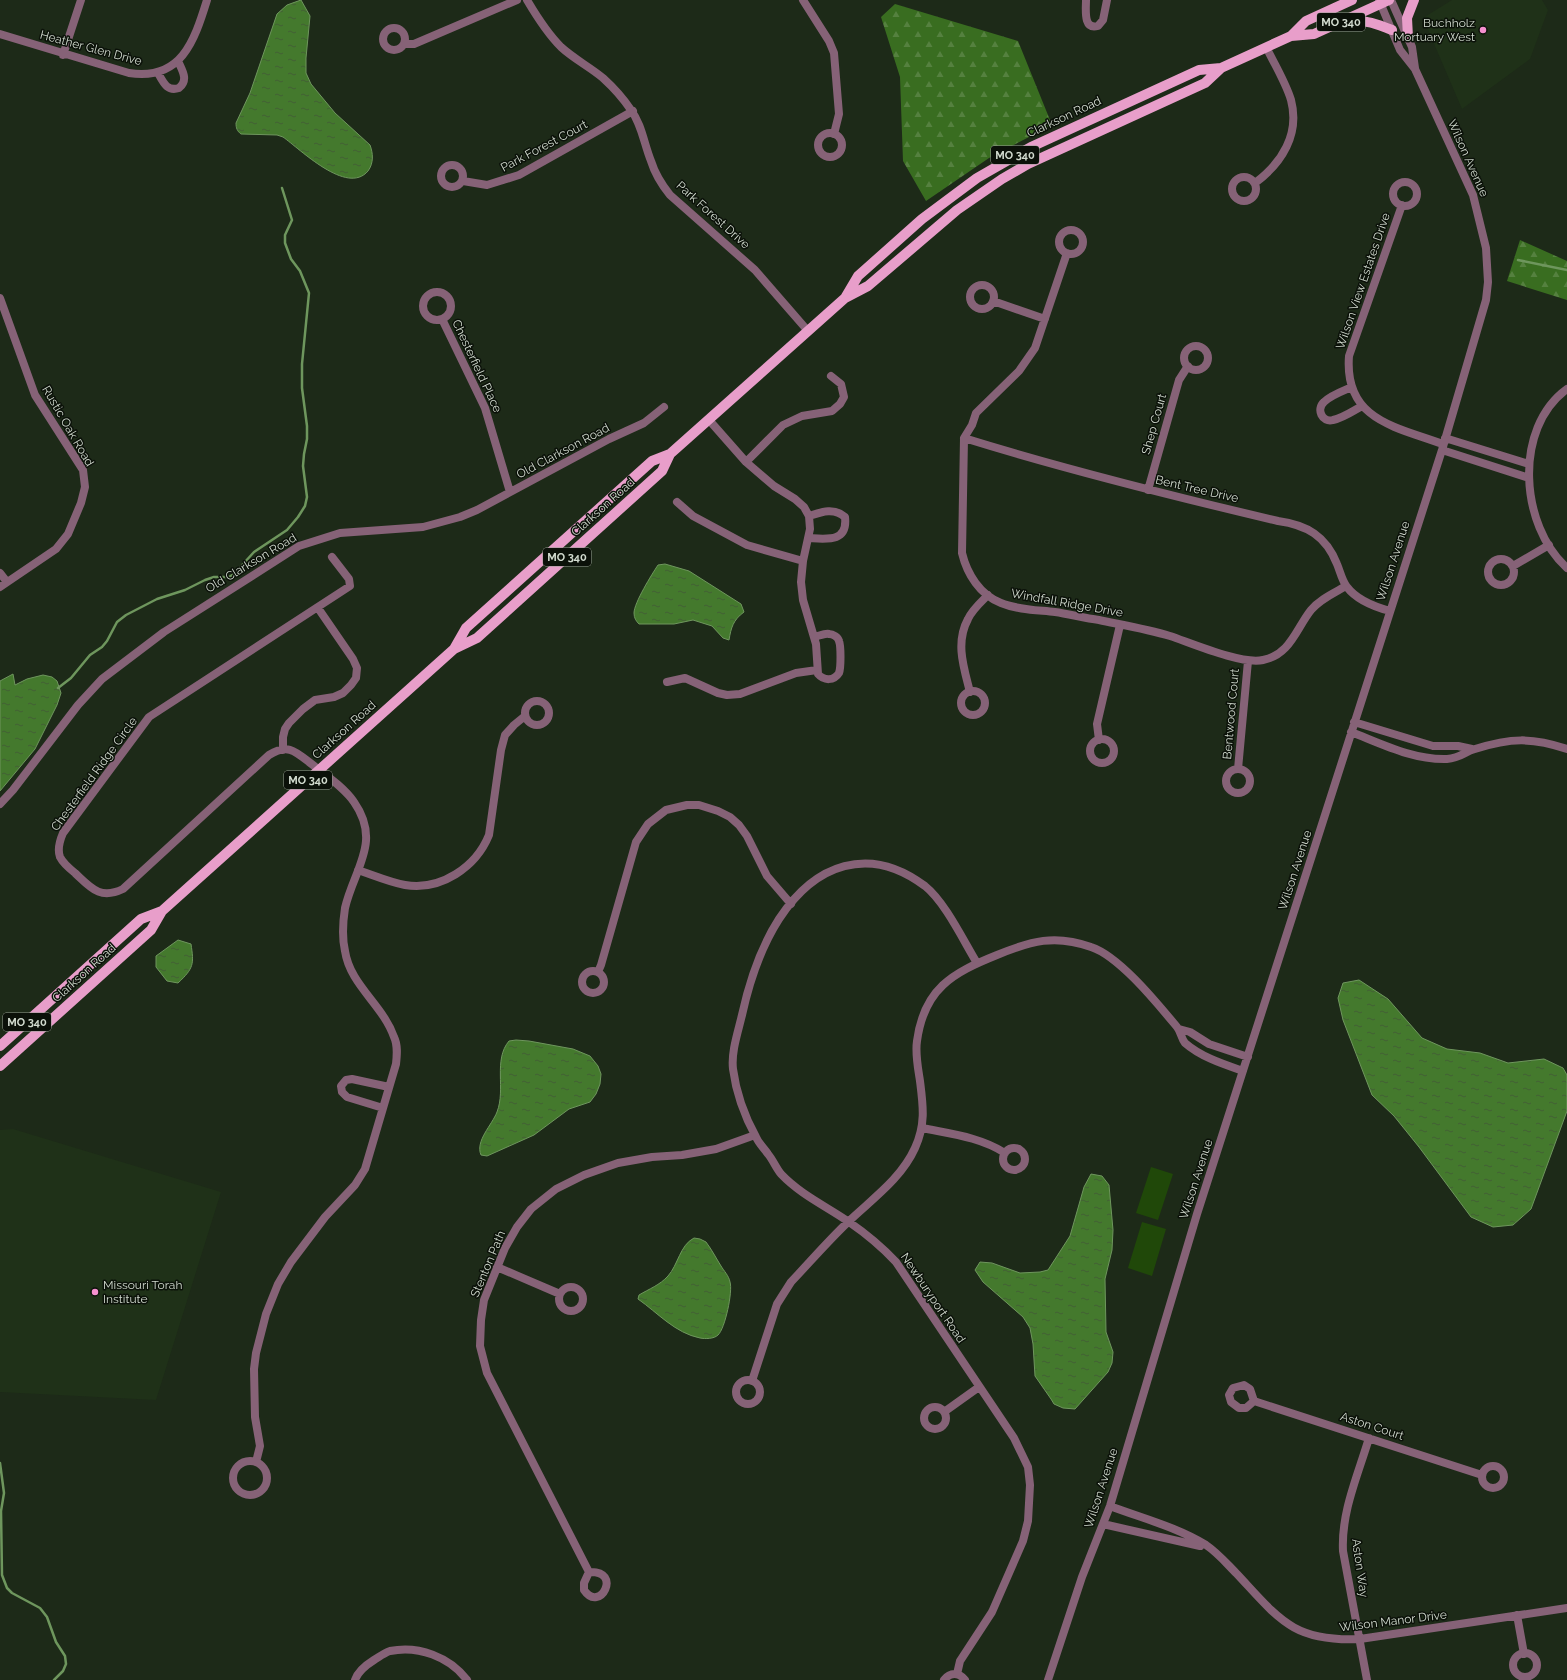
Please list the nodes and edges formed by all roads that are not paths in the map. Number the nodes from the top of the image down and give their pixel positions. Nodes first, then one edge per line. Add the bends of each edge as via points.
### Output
1 (81, 0) edge
2 (207, 0) edge
3 (517, 0) edge
4 (527, 0) edge
5 (803, 0) edge
6 (1086, 0) edge
7 (1107, 0) edge
8 (1352, 0) edge
9 (1414, 0) edge
10 (1385, 1) edge
11 (1346, 20) junction
12 (1392, 30) junction
13 (0, 34) edge
14 (1291, 36) junction
15 (1408, 37) junction
16 (404, 44) dead end
17 (1266, 47) junction
18 (63, 54) junction
19 (178, 61) junction
20 (1221, 68) junction
21 (1415, 69) junction
22 (158, 72) junction
23 (633, 111) junction
24 (834, 134) dead end
25 (462, 181) dead end
26 (1255, 183) dead end
27 (1402, 206) dead end
28 (1068, 253) dead end
29 (0, 298) edge
30 (845, 298) junction
31 (993, 301) dead end
32 (442, 319) dead end
33 (1045, 319) junction
34 (808, 331) junction
35 (1188, 366) dead end
36 (831, 376) dead end
37 (1352, 387) junction
38 (1567, 389) edge
39 (1362, 406) junction
40 (664, 407) dead end
41 (709, 420) junction
42 (964, 438) junction
43 (1443, 444) junction
44 (670, 454) junction
45 (746, 462) junction
46 (1529, 464) junction
47 (1529, 478) junction
48 (1148, 490) junction
49 (510, 492) junction
50 (677, 502) dead end
51 (809, 516) junction
52 (808, 538) junction
53 (1549, 545) junction
54 (332, 557) dead end
55 (803, 561) junction
56 (1513, 566) dead end
57 (1567, 568) edge
58 (0, 573) edge
59 (3, 584) edge
60 (1346, 586) junction
61 (988, 595) junction
62 (318, 608) junction
63 (1390, 611) junction
64 (1120, 624) junction
65 (814, 637) junction
66 (454, 649) junction
67 (1248, 661) junction
68 (817, 670) junction
69 (667, 682) dead end
70 (970, 692) dead end
71 (525, 716) dead end
72 (1354, 722) junction
73 (1351, 732) junction
74 (1099, 740) dead end
75 (1472, 749) junction
76 (1567, 749) edge
77 (283, 750) junction
78 (1238, 769) dead end
79 (319, 770) junction
80 (0, 804) edge
81 (358, 870) junction
82 (791, 904) junction
83 (162, 910) junction
84 (977, 963) junction
85 (598, 972) dead end
86 (54, 997) junction
87 (47, 1024) junction
88 (1179, 1029) junction
89 (0, 1046) edge
90 (1248, 1057) junction
91 (0, 1066) edge
92 (1243, 1071) junction
93 (389, 1087) junction
94 (383, 1108) junction
95 (922, 1128) junction
96 (755, 1136) junction
97 (1005, 1153) dead end
98 (848, 1222) junction
99 (497, 1267) junction
100 (560, 1294) dead end
101 (752, 1381) dead end
102 (979, 1387) junction
103 (1254, 1401) dead end
104 (944, 1412) dead end
105 (1369, 1438) junction
106 (256, 1462) junction
107 (1482, 1475) dead end
108 (1110, 1506) junction
109 (1103, 1524) junction
110 (1208, 1547) junction
111 (589, 1572) dead end
112 (1567, 1608) edge
113 (1517, 1615) junction
114 (1360, 1639) junction
115 (1524, 1654) dead end
116 (957, 1674) junction
117 (355, 1680) edge
118 (467, 1680) edge
119 (944, 1680) edge
120 (965, 1680) edge
121 (1048, 1680) edge
122 (1367, 1680) edge

1 - 18 street
2 - 19 street, Heather Glen Drive via 191,44
3 - 16 street via 414,44
4 - 23 street, Park Forest Drive via 539,20 562,48 602,77
5 - 24 street via 834,53 839,114
6 - 7 street via 1086,20 1093,27 1098,26 1103,20
8 - 14 main road, Clarkson Road / MO 340 via 1306,21
9 - 15 main road via 1407,18
10 - 11 main road, Clarkson Road / MO 340
10 - 12 street, Wilson Avenue
10 - 15 street, Wilson Avenue
11 - 12 main road via 1365,20
11 - 14 main road, Clarkson Road / MO 340 via 1314,34
12 - 21 street, Wilson Avenue via 1400,50
13 - 18 street, Heather Glen Drive
14 - 17 main road, Clarkson Road / MO 340
15 - 21 street, Wilson Avenue
17 - 20 main road, Clarkson Road / MO 340
17 - 26 street via 1290,98 1294,124 1292,136 1280,159
18 - 22 street, Heather Glen Drive via 129,73 148,75
19 - 22 street, Heather Glen Drive
19 - 22 street via 185,78 179,88 171,89 166,86
20 - 30 main road, Clarkson Road / MO 340 via 1205,83 1056,150 1002,179 956,210 868,286
20 - 30 main road, Clarkson Road / MO 340 via 1199,70 1061,132 1004,161 922,219 858,276
21 - 43 street, Wilson Avenue via 1473,195 1486,248 1486,300
23 - 25 street, Park Forest Court via 519,175 487,185
23 - 34 street, Park Forest Drive via 659,181 670,195 755,270
27 - 37 street, Wilson View Estates Drive via 1349,356 1348,370
28 - 33 street, Windfall Ridge Drive
29 - 59 street, Rustic Oak Road via 35,395 83,470 85,487 68,534 56,549
30 - 34 main road, Clarkson Road / MO 340
31 - 33 street
32 - 49 street, Chesterfield Place via 485,408
33 - 42 street, Windfall Ridge Drive via 1035,348 1027,360 976,413
34 - 41 main road, Clarkson Road / MO 340
35 - 48 street, Shep Court via 1179,380
36 - 45 street via 841,384 844,397 840,404 832,411 802,416 783,425
37 - 39 street, Wilson View Estates Drive
37 - 39 street via 1322,403 1321,414 1326,420 1334,420
38 - 46 street via 1547,409 1536,435
39 - 43 street, Wilson View Estates Drive via 1385,424
40 - 49 street, Old Clarkson Road via 644,423
41 - 44 main road, Clarkson Road / MO 340
41 - 45 street
42 - 48 street, Bent Tree Drive
42 - 61 street, Windfall Ridge Drive via 962,553 975,584
43 - 46 street
43 - 47 street
43 - 63 street, Wilson Avenue
44 - 66 main road, Clarkson Road / MO 340 via 652,461 466,628
44 - 66 main road, Clarkson Road / MO 340 via 662,471 477,638
45 - 51 street via 774,486 795,499
46 - 47 street
47 - 53 street via 1533,510
48 - 60 street, Bent Tree Drive via 1306,528 1317,534 1330,549
49 - 80 street, Old Clarkson Road via 477,510 442,523 401,530 340,533 299,546 164,632 102,679 78,705
50 - 55 street via 694,516 747,545
51 - 52 street
51 - 52 street via 824,510 837,512 845,517 846,525 841,534 834,539
52 - 55 street
53 - 56 street
53 - 57 street via 1556,558
54 - 62 street, Chesterfield Ridge Circle via 349,579 350,586
55 - 65 street via 803,600
58 - 59 street
60 - 63 street, Bent Tree Drive via 1359,597
60 - 67 street, Windfall Ridge Drive via 1312,609 1291,642 1277,656 1261,661
61 - 64 street, Windfall Ridge Drive via 1001,603 1020,608
61 - 70 street via 968,618 963,635 961,655
62 - 77 street via 353,659 357,668 356,678 343,693 315,700 289,723 283,737
62 - 77 street, Chesterfield Ridge Circle via 149,718 63,832 59,849 61,858 92,889 113,894 123,889 269,755 276,750
63 - 72 street, Wilson Avenue
64 - 67 street, Windfall Ridge Drive
64 - 74 street via 1097,724
65 - 68 street via 818,656
65 - 68 street via 830,634 835,636 839,640 840,649 838,674 828,680
66 - 79 main road, Clarkson Road / MO 340
67 - 78 street, Bentwood Court
68 - 69 street via 796,673 740,694 718,693 684,678
71 - 81 street via 506,735 501,750 489,835 477,857 455,874 430,884 406,885
72 - 73 street, Wilson Avenue
72 - 75 street via 1433,746
73 - 75 street via 1392,748 1428,758 1460,757
73 - 90 street, Wilson Avenue
75 - 76 street via 1507,740 1521,740 1542,741
77 - 79 street via 298,752
79 - 81 street via 354,802 366,829 367,841
79 - 83 main road, Clarkson Road / MO 340
81 - 93 street via 346,907 344,951 356,978 382,1013 395,1038 396,1064
82 - 84 street, Newburyport Road via 805,888 832,870 858,863 885,866 915,880 934,894
82 - 85 street via 767,876 748,836 730,818 699,805 666,810 648,824 636,842
82 - 96 street, Newburyport Road via 779,919 760,958 745,1001 734,1047 733,1068 744,1109
83 - 86 main road, Clarkson Road / MO 340 via 141,919
83 - 87 main road, Clarkson Road / MO 340 via 151,930
84 - 88 street via 1018,946 1039,941 1068,940 1092,947 1119,964
84 - 95 street via 939,987 923,1015 917,1042 924,1113
86 - 87 main road
86 - 89 main road, Clarkson Road / MO 340
87 - 91 main road, Clarkson Road / MO 340
88 - 90 street via 1190,1032 1209,1044
88 - 92 street via 1183,1041 1192,1048
90 - 92 street, Wilson Avenue
92 - 108 street, Wilson Avenue via 1197,1214
93 - 94 street
93 - 94 street via 352,1079 346,1080 341,1086 347,1097
94 - 106 street via 365,1169 355,1185 325,1217 291,1262 278,1284 266,1314 254,1369 260,1446
95 - 97 street via 977,1140
95 - 98 street via 905,1165 891,1182
96 - 98 street, Newburyport Road via 786,1178 817,1203
96 - 99 street, Stenton Path via 716,1149 618,1162 556,1189 516,1227
98 - 101 street via 791,1282 777,1304
98 - 102 street, Newburyport Road via 886,1251 896,1262
99 - 100 street
99 - 111 street, Stenton Path via 484,1300 481,1320 480,1346 488,1373
102 - 104 street
102 - 116 street, Newburyport Road via 1023,1453 1030,1485 1028,1521 1023,1541 992,1612 960,1661
103 - 105 street, Aston Court
105 - 107 street, Aston Court
105 - 114 street, Aston Way via 1346,1512 1343,1536
106 - 106 street via 245,1461 234,1472 235,1487 243,1494 254,1495 266,1485 268,1479 265,1469
108 - 109 street, Wilson Avenue
108 - 110 street, Wilson Manor Drive via 1185,1534
109 - 110 street, Wilson Manor Drive
109 - 121 street, Wilson Avenue via 1082,1577
110 - 114 street, Wilson Manor Drive via 1287,1624 1305,1634 1337,1640
112 - 113 street, Wilson Manor Drive
113 - 114 street, Wilson Manor Drive
113 - 115 street
114 - 122 street, Aston Way
116 - 119 street via 950,1675
116 - 120 street
117 - 118 street via 367,1665 377,1658 388,1652 403,1649 450,1662

